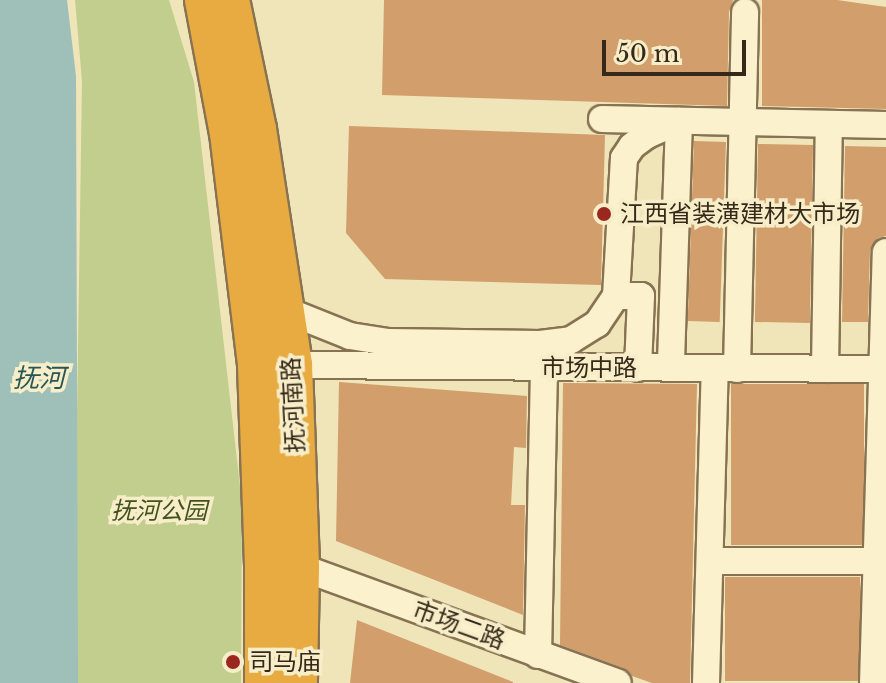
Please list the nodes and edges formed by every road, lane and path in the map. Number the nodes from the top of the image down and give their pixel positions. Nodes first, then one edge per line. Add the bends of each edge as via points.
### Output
1 (204, 0) edge
2 (230, 0) edge
3 (745, 12) dead end
4 (602, 119) dead end
5 (679, 121) junction
6 (743, 122) junction
7 (829, 124) junction
8 (886, 125) edge
9 (243, 131) junction
10 (886, 252) edge
11 (616, 296) junction
12 (285, 310) junction
13 (293, 365) junction
14 (544, 367) junction
15 (638, 368) junction
16 (671, 368) junction
17 (726, 368) junction
18 (825, 369) junction
19 (884, 369) edge
20 (710, 561) junction
21 (877, 561) junction
22 (300, 567) junction
23 (538, 655) junction
24 (264, 683) edge
25 (298, 683) edge
26 (618, 683) edge
27 (706, 683) edge
28 (873, 683) edge

1 - 9 highway
2 - 9 highway
3 - 6 street
4 - 5 street
5 - 6 street
5 - 11 street via 647,135 624,158
5 - 16 street
6 - 7 street
6 - 17 street
7 - 8 street
7 - 18 street
9 - 12 highway, 抚河南路
9 - 24 highway, 抚河南路 via 257,365
10 - 19 street
11 - 12 street via 597,324 571,340 540,344 389,342 350,336
11 - 15 street via 641,296
12 - 13 highway, 抚河南路
13 - 14 street, 市场中路
13 - 22 highway, 抚河南路
14 - 15 street, 市场中路
14 - 23 street
15 - 16 street, 市场中路
16 - 17 street, 市场中路
17 - 18 street, 市场中路
17 - 20 street
18 - 19 street, 市场中路
19 - 21 street
20 - 21 street
20 - 27 street
21 - 28 street
22 - 23 street, 市场二路
22 - 25 highway, 抚河南路
23 - 26 street, 市场二路

